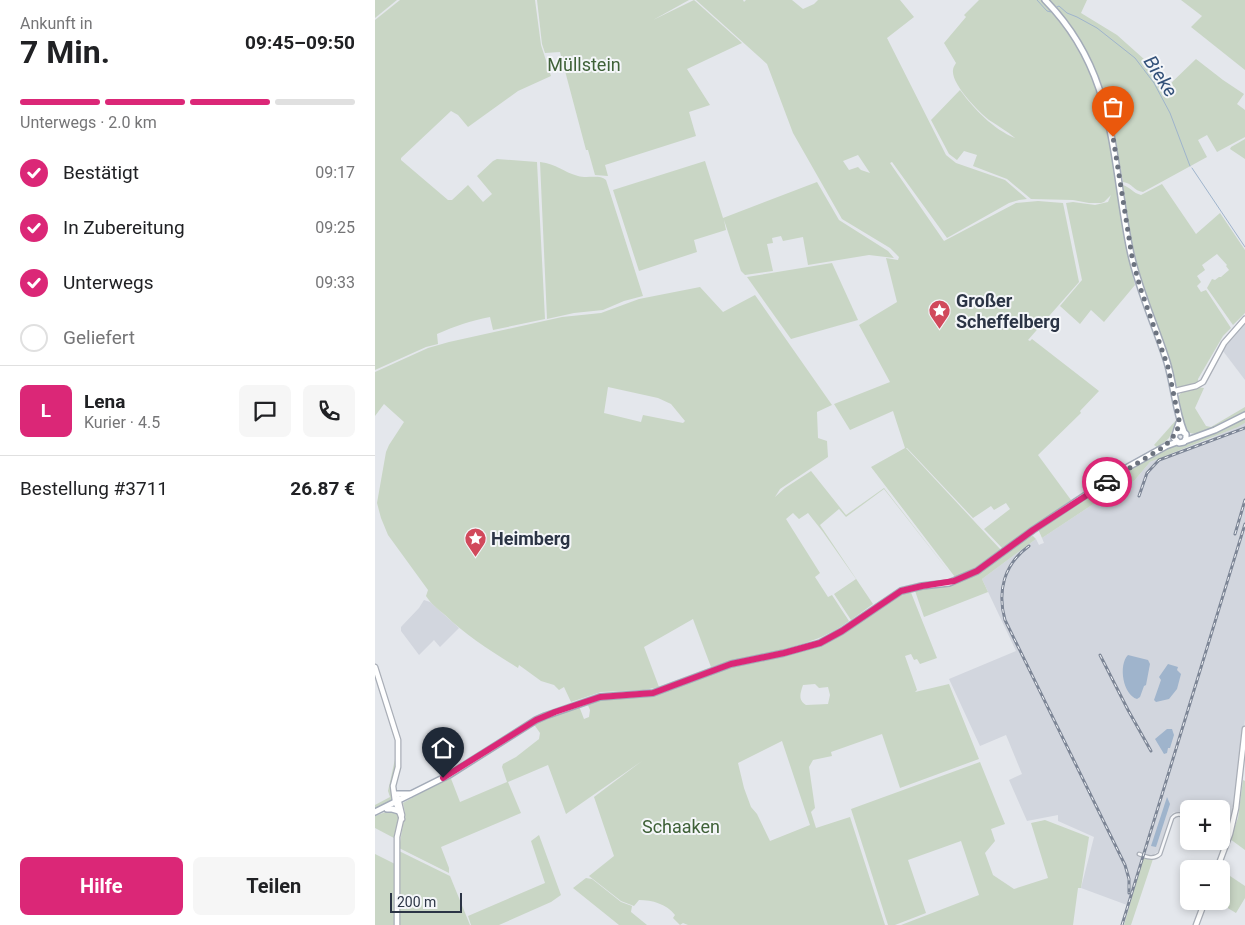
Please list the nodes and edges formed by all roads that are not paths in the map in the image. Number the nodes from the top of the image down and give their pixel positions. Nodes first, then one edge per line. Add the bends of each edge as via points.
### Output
1 (1045, 0) edge
2 (1245, 319) edge
3 (1175, 391) junction
4 (1245, 415) edge
5 (1180, 433) junction
6 (1195, 436) junction
7 (1185, 441) junction
8 (1177, 442) junction
9 (1165, 446) junction
10 (375, 667) edge
11 (1245, 729) edge
12 (1243, 779) edge
13 (393, 788) junction
14 (396, 794) junction
15 (413, 794) junction
16 (397, 802) junction
17 (382, 810) junction
18 (399, 811) junction
19 (375, 812) edge
20 (1180, 814) edge
21 (401, 819) junction
22 (1230, 830) edge
23 (1139, 854) dead end
24 (1202, 910) edge
25 (397, 925) edge
26 (1196, 925) edge

1 - 3 main road via 1076,38 1095,74 1108,118 1134,266
2 - 3 street via 1227,339 1203,382
3 - 5 main road
4 - 6 main road
5 - 6 main road
5 - 7 main road
5 - 8 main road
5 - 9 main road
6 - 7 main road
7 - 8 main road
8 - 9 main road
9 - 15 main road via 1128,467 970,575 949,583 901,591 842,631 813,645 731,664 653,693 600,697 545,716
10 - 13 street via 398,743 398,767
11 - 12 street
12 - 22 street
13 - 14 street
13 - 16 street
14 - 15 main road
14 - 16 street
15 - 16 main road
16 - 17 main road
16 - 18 street
16 - 21 street
17 - 18 main road
17 - 19 main road
18 - 21 street
20 - 23 street via 1172,818 1157,857
21 - 25 street via 397,840
24 - 26 street

